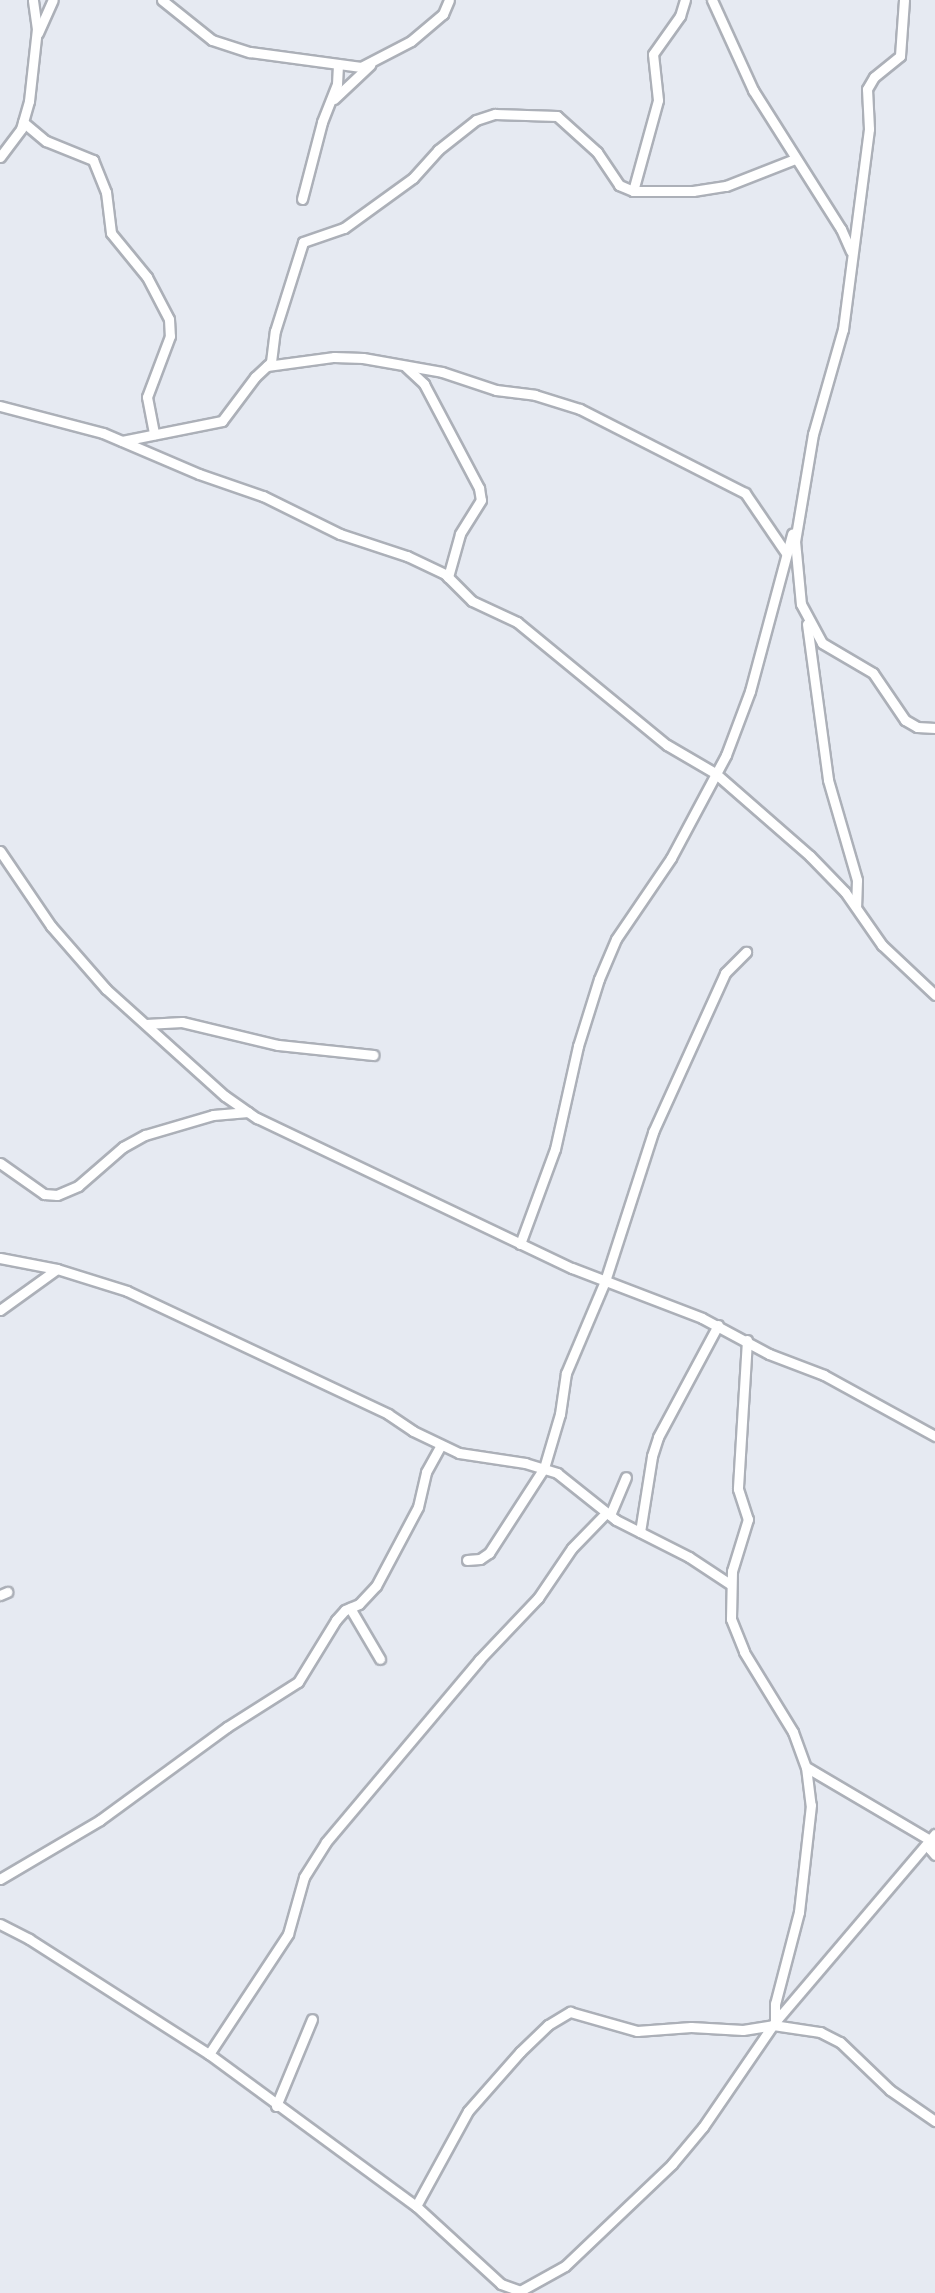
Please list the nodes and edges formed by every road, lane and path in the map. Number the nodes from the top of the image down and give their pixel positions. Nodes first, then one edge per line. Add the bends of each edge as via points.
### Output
1 (33, 0) edge
2 (53, 0) edge
3 (162, 0) edge
4 (449, 0) edge
5 (685, 0) edge
6 (712, 0) edge
7 (904, 0) edge
8 (36, 36) junction
9 (372, 63) junction
10 (338, 64) junction
11 (332, 101) junction
12 (23, 122) junction
13 (0, 157) edge
14 (795, 159) junction
15 (633, 191) junction
16 (302, 199) dead end
17 (852, 254) junction
18 (403, 365) junction
19 (267, 366) junction
20 (0, 406) edge
21 (154, 434) junction
22 (122, 441) junction
23 (800, 507) junction
24 (786, 553) junction
25 (448, 577) junction
26 (806, 619) junction
27 (935, 728) edge
28 (715, 773) junction
29 (0, 851) edge
30 (856, 906) junction
31 (746, 952) dead end
32 (935, 995) edge
33 (146, 1024) junction
34 (373, 1055) dead end
35 (248, 1112) junction
36 (0, 1163) edge
37 (520, 1244) junction
38 (0, 1258) edge
39 (57, 1269) junction
40 (605, 1281) junction
41 (0, 1310) edge
42 (718, 1325) junction
43 (747, 1340) junction
44 (935, 1436) edge
45 (441, 1445) junction
46 (544, 1468) junction
47 (626, 1477) dead end
48 (608, 1514) junction
49 (640, 1532) junction
50 (467, 1560) dead end
51 (730, 1584) junction
52 (350, 1608) junction
53 (380, 1659) dead end
54 (806, 1767) junction
55 (932, 1837) edge
56 (935, 1855) edge
57 (0, 1879) edge
58 (1, 1924) edge
59 (312, 2019) dead end
60 (774, 2023) junction
61 (209, 2054) junction
62 (276, 2106) junction
63 (935, 2121) edge
64 (416, 2206) junction

1 - 8 street
2 - 8 street
3 - 10 street via 212,40 250,52
4 - 9 street via 443,14 411,41
5 - 15 street via 653,54 658,100
6 - 14 street via 753,90
7 - 17 street via 900,56 867,89 869,129
8 - 12 street
9 - 10 street
9 - 11 street
10 - 11 street
11 - 16 street
12 - 13 street
12 - 21 street via 46,141 93,160 106,192 111,233 147,277 169,319 170,336 147,397
14 - 15 street via 726,186
14 - 17 street
15 - 19 street via 619,185 597,152 560,117 495,114 476,120 413,178 344,228 303,242
17 - 23 street via 843,329 813,434
18 - 19 street via 346,357
18 - 24 street via 580,409 671,453 745,493
18 - 25 street via 430,394 479,488 481,500 460,534
19 - 21 street via 222,421
20 - 22 street
21 - 22 street
22 - 25 street
23 - 24 street
23 - 26 street via 795,541
24 - 28 street via 750,691
25 - 28 street via 472,601 517,622 549,645 667,745
26 - 27 street via 828,648 880,679 905,720
26 - 30 street via 828,780 857,880
28 - 30 street via 810,856
28 - 37 street via 671,858 607,957 578,1046 555,1149
29 - 33 street via 51,926 106,989
30 - 32 street via 882,945
31 - 40 street via 725,973 653,1132
33 - 34 street via 182,1022 278,1045
33 - 35 street
35 - 36 street via 213,1115 145,1135 78,1186 57,1195 44,1194
35 - 37 street
37 - 40 street
38 - 39 street
39 - 41 street
39 - 45 street via 139,1296 388,1414
40 - 42 street
40 - 46 street via 566,1373
42 - 43 street
42 - 49 street via 658,1437
43 - 44 street
43 - 51 street via 738,1489 748,1519
45 - 46 street via 474,1458
45 - 52 street via 426,1472 418,1507 376,1586
46 - 48 street via 566,1478
46 - 50 street via 489,1553
47 - 48 street
48 - 49 street
48 - 61 street via 572,1548 538,1598 333,1831 311,1862 288,1934
49 - 51 street
51 - 54 street via 738,1640 793,1732
52 - 53 street
52 - 57 street via 336,1620 312,1664 289,1690 227,1727 100,1820
54 - 55 street
54 - 60 street via 811,1805 799,1912
55 - 56 street
55 - 60 street
58 - 61 street
59 - 62 street
60 - 63 street via 833,2037 906,2103
60 - 64 street via 743,2030 637,2031 579,2012 566,2014 520,2052 468,2111
60 - 64 street via 680,2154 550,2277 523,2290 508,2289
61 - 62 street
62 - 64 street

